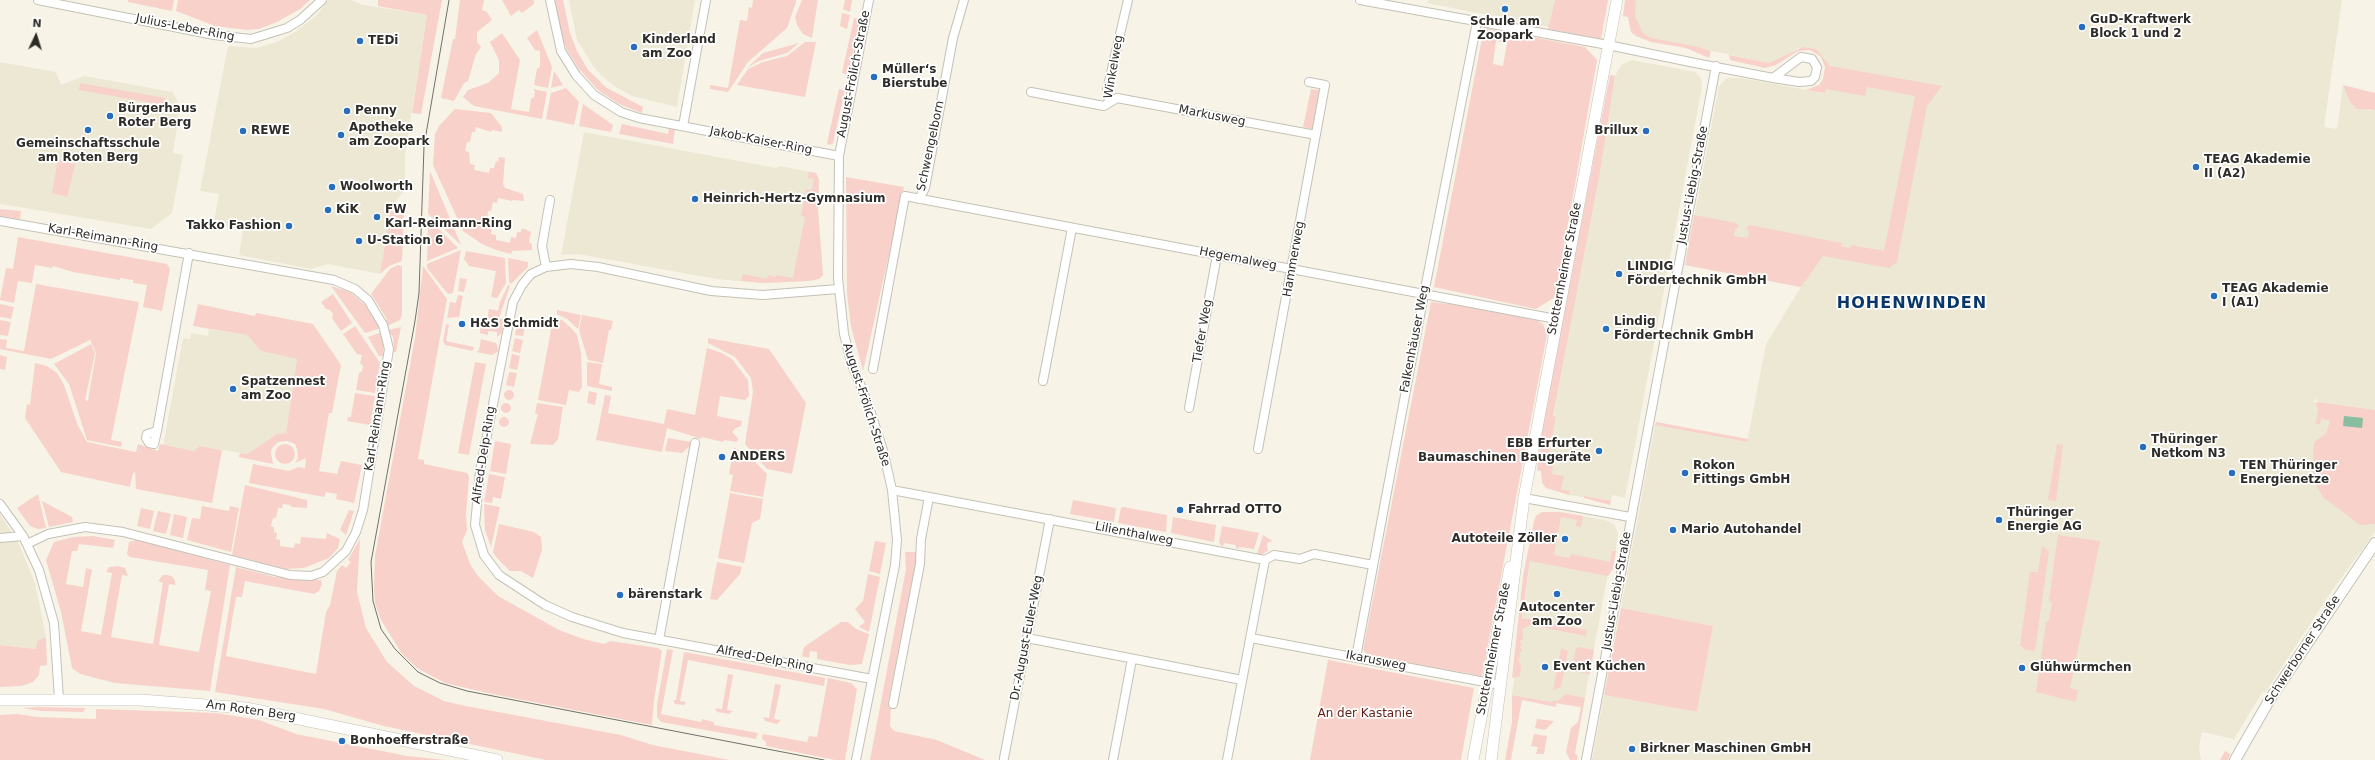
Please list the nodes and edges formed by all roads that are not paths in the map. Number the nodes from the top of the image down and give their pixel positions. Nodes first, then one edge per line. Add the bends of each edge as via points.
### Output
1 (38, 0) edge
2 (322, 0) edge
3 (550, 0) edge
4 (706, 0) edge
5 (869, 0) edge
6 (964, 0) edge
7 (1128, 0) edge
8 (1360, 0) edge
9 (1617, 0) edge
10 (1477, 22) junction
11 (1608, 45) junction
12 (1716, 66) junction
13 (1773, 78) junction
14 (1309, 82) dead end
15 (1030, 92) dead end
16 (1109, 102) junction
17 (683, 126) junction
18 (1316, 135) junction
19 (839, 156) junction
20 (919, 199) junction
21 (550, 200) dead end
22 (0, 221) edge
23 (1072, 228) junction
24 (190, 253) junction
25 (1217, 255) junction
26 (546, 267) junction
27 (1292, 269) junction
28 (838, 289) junction
29 (1424, 294) junction
30 (1556, 319) junction
31 (873, 369) dead end
32 (1043, 381) dead end
33 (1189, 408) dead end
34 (157, 431) dead end
35 (695, 443) dead end
36 (1258, 449) dead end
37 (892, 490) junction
38 (929, 497) junction
39 (1524, 498) junction
40 (0, 504) edge
41 (1630, 517) junction
42 (1050, 519) junction
43 (22, 536) junction
44 (0, 538) edge
45 (1517, 539) junction
46 (2375, 543) edge
47 (27, 544) junction
48 (1265, 560) junction
49 (1373, 565) junction
50 (1027, 638) junction
51 (1251, 638) junction
52 (659, 640) junction
53 (1356, 657) junction
54 (1132, 659) junction
55 (872, 679) junction
56 (1242, 680) junction
57 (1487, 682) junction
58 (1501, 685) junction
59 (59, 699) junction
60 (0, 700) edge
61 (893, 704) dead end
62 (1004, 758) dead end
63 (497, 760) edge
64 (856, 760) edge
65 (1113, 760) edge
66 (1227, 760) edge
67 (1473, 760) edge
68 (1491, 760) edge
69 (1586, 760) edge
70 (2235, 760) edge

1 - 2 street, Julius-Leber-Ring via 251,39 287,28
3 - 17 street, Jakob-Kaiser-Ring via 551,16 561,51 576,75 594,96 621,112
4 - 17 street
5 - 19 street, August-Frölich-Straße
6 - 20 street, Schwengelborn via 953,38 925,188
7 - 16 street, Winkelweg via 1107,90
8 - 10 street
9 - 11 main road, Stotternheimer Straße
10 - 11 street
10 - 29 street, Falkenhäuser Weg
11 - 12 street
11 - 30 main road, Stotternheimer Straße
12 - 13 street
12 - 41 street, Justus-Liebig-Straße
13 - 13 street via 1805,83 1815,77 1818,67 1812,59 1801,57
14 - 18 street, Hammerweg via 1325,85
15 - 16 street, Winkelweg via 1104,106
16 - 18 street, Markusweg via 1117,98
17 - 19 street, Jakob-Kaiser-Ring
18 - 27 street, Hammerweg
19 - 28 street, August-Frölich-Straße
20 - 23 street, Hegemalweg
20 - 31 street, Schwengelborn via 904,196
21 - 26 street via 542,246
22 - 24 street, Karl-Reimann-Ring
23 - 25 street, Hegemalweg
23 - 32 street
24 - 34 street
24 - 47 street, Karl-Reimann-Ring via 334,280 354,289 368,300 383,325 389,349 363,510 346,551 323,572 311,576 290,575 123,532 85,527 48,534
25 - 27 street, Hegemalweg
25 - 33 street, Tiefer Weg
26 - 28 street, Alfred-Delp-Ring via 571,264 598,267 711,291 738,294 781,294
26 - 52 street, Alfred-Delp-Ring via 526,278 513,302 480,466 475,512 480,542 490,564 506,581 552,608 595,624
27 - 29 street, Hegemalweg
27 - 36 street, Hammerweg
28 - 37 street, August-Frölich-Straße via 840,315 851,362 883,450
29 - 30 street, Hegemalweg
29 - 49 street, Falkenhäuser Weg
30 - 39 main road, Stotternheimer Straße
35 - 52 street
37 - 38 street, Lilienthalweg
37 - 55 street, August-Frölich-Straße via 897,540 895,565
38 - 42 street, Lilienthalweg
38 - 61 street via 921,539 920,564
39 - 41 street, Justus-Liebig-Straße
39 - 45 main road, Stotternheimer Straße
40 - 43 street
41 - 69 street, Justus-Liebig-Straße
42 - 48 street, Lilienthalweg
42 - 50 street, Dr.-August-Euler-Weg
43 - 44 street
43 - 47 street
45 - 57 main road, Stotternheimer Straße
45 - 58 main road, Stotternheimer Straße via 1515,580
46 - 70 street, Schwerborner Straße via 2270,699
47 - 59 street via 39,570 54,623
48 - 49 street, Lilienthalweg via 1274,555 1300,559 1314,554
48 - 51 street
49 - 53 street, Falkenhäuser Weg
50 - 54 street
50 - 62 street, Dr.-August-Euler-Weg
51 - 53 street, Ikarusweg
51 - 56 street
52 - 55 street, Alfred-Delp-Ring
53 - 57 street, Ikarusweg
54 - 56 street
54 - 65 street
55 - 64 street, August-Frölich-Straße
56 - 66 street
57 - 58 street, Ikarusweg
57 - 67 main road, Stotternheimer Straße
58 - 68 main road, Stotternheimer Straße
59 - 60 main road, Am Roten Berg
59 - 63 main road, Am Roten Berg via 182,702 246,708

